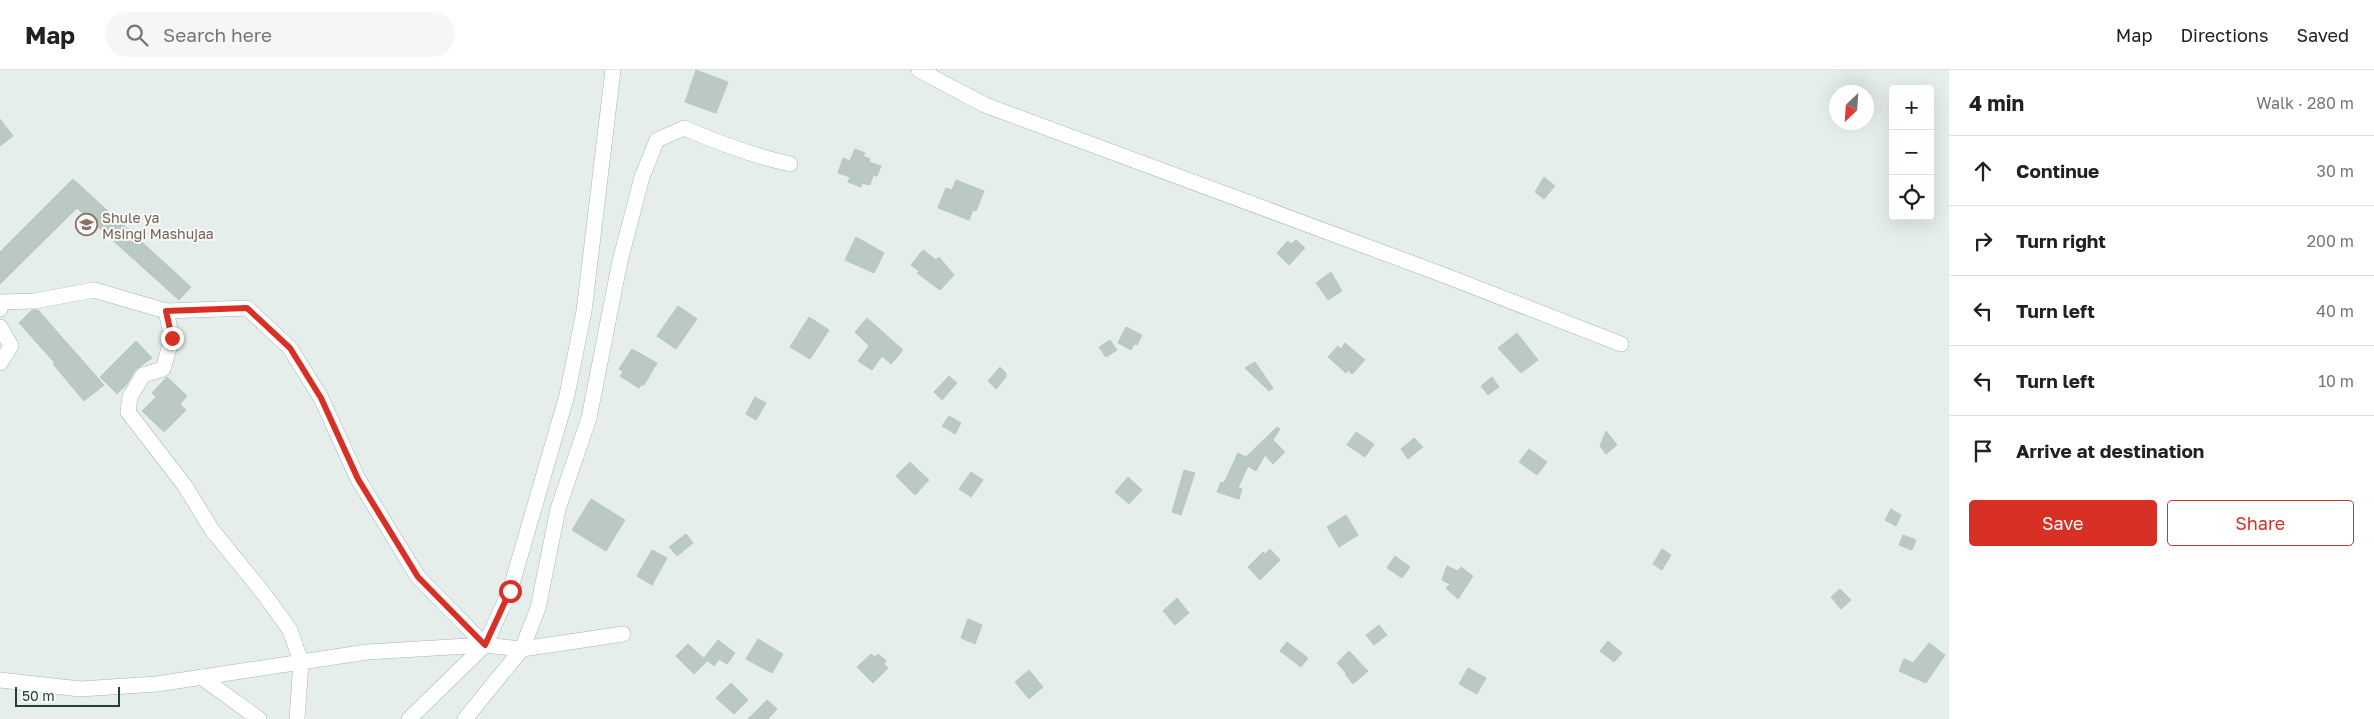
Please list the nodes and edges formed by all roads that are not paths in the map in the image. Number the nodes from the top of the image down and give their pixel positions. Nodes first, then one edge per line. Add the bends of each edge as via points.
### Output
1 (613, 70) edge
2 (920, 70) edge
3 (790, 164) dead end
4 (0, 309) edge
5 (166, 311) junction
6 (0, 327) edge
7 (1621, 344) dead end
8 (0, 363) edge
9 (623, 634) dead end
10 (485, 645) junction
11 (522, 649) junction
12 (301, 662) junction
13 (201, 677) junction
14 (0, 680) edge
15 (259, 719) edge
16 (296, 719) edge
17 (410, 719) edge
18 (465, 719) edge

1 - 10 street via 584,311 567,395 510,591
2 - 7 street via 985,104
3 - 11 street via 720,144 684,128 657,140 642,177 620,261 589,418 558,509 538,608
4 - 5 street via 2,302 34,301 94,290
5 - 10 street via 247,308 290,348 321,398 358,479 418,577
5 - 12 street via 172,338 163,369 143,375 130,397 128,412 185,486 212,530 290,630
6 - 8 street via 11,346
9 - 11 street
10 - 11 street
10 - 12 street via 367,652
10 - 17 street
11 - 18 street
12 - 13 street
12 - 16 street
13 - 14 street via 157,684 80,689
13 - 15 street

